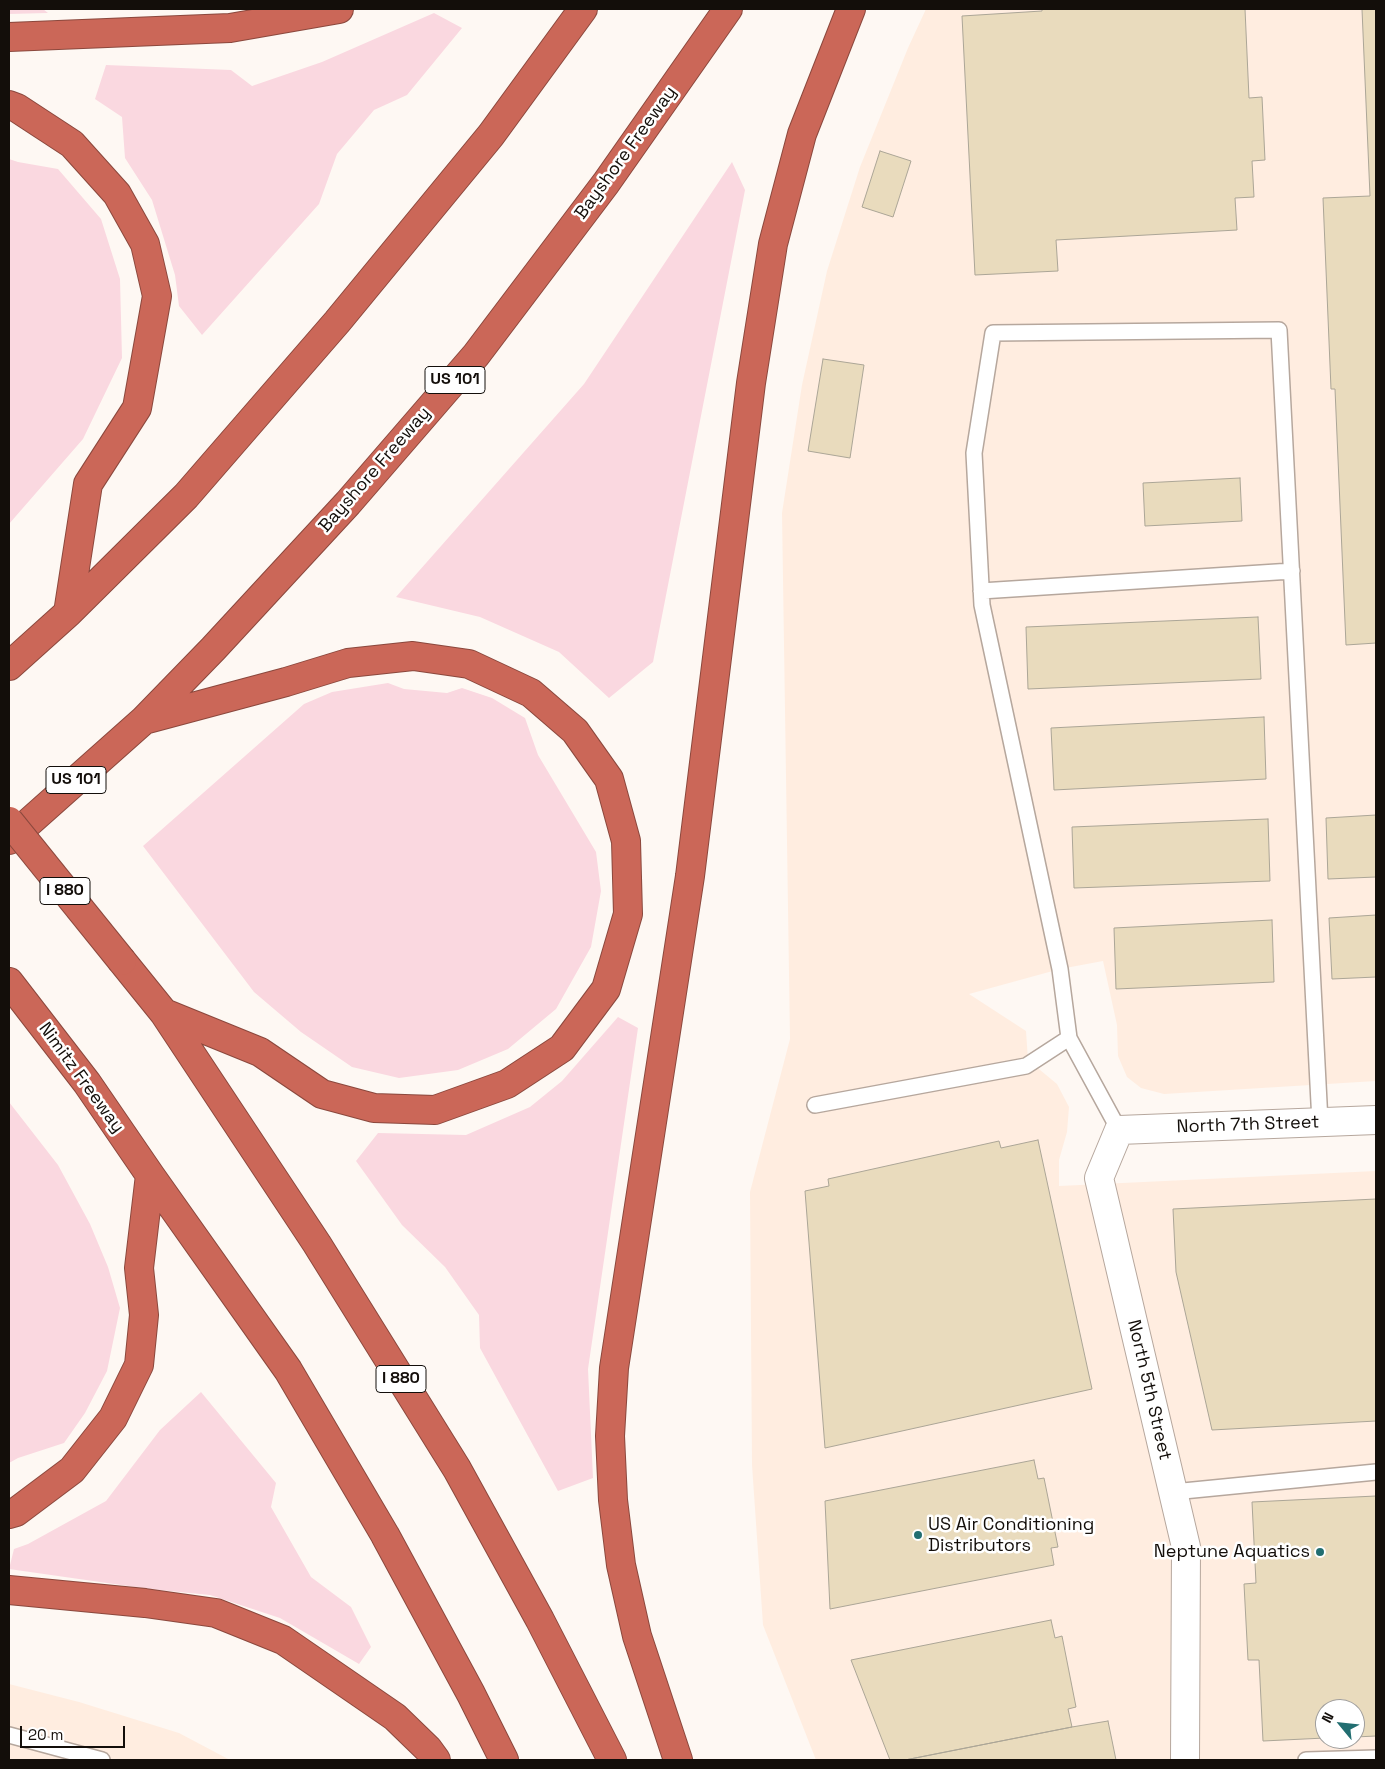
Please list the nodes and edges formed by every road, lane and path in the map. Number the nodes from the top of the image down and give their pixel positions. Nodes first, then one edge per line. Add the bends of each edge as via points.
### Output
1 (339, 9) edge
2 (583, 9) edge
3 (728, 9) edge
4 (851, 9) edge
5 (9, 37) edge
6 (9, 105) edge
7 (1292, 571) junction
8 (981, 591) junction
9 (68, 613) junction
10 (9, 666) edge
11 (144, 720) junction
12 (9, 821) edge
13 (9, 840) edge
14 (9, 982) edge
15 (164, 1013) junction
16 (1069, 1038) junction
17 (815, 1105) dead end
18 (1376, 1120) edge
19 (1320, 1122) junction
20 (1119, 1130) junction
21 (150, 1175) junction
22 (1376, 1472) edge
23 (1173, 1492) junction
24 (9, 1514) edge
25 (9, 1590) edge
26 (9, 1735) edge
27 (1376, 1758) edge
28 (102, 1760) edge
29 (436, 1760) edge
30 (504, 1760) edge
31 (612, 1760) edge
32 (678, 1760) edge
33 (1185, 1760) edge
34 (1306, 1760) edge

1 - 5 highway via 230,28
2 - 9 highway via 491,135 337,322 186,496
3 - 11 highway, Bayshore Freeway / US 101 via 606,184 476,356 348,503
4 - 32 highway via 802,134 773,244 750,383 690,876 614,1368 610,1436 621,1565 637,1636
6 - 9 highway via 72,144 117,194 145,244 157,296 138,408 88,484
7 - 8 lane
7 - 8 lane via 1279,330 993,333 974,453
7 - 19 lane
8 - 16 lane via 1060,969
9 - 10 highway
11 - 13 highway, Bayshore Freeway / US 101
11 - 15 highway via 348,663 413,656 469,664 530,692 576,731 609,779 626,841 628,914 606,989 562,1048 507,1084 435,1110 374,1108 322,1094 260,1052
12 - 15 highway, I 880, bridge
14 - 21 highway, Nimitz Freeway via 87,1083
15 - 31 highway, I 880 via 317,1244 457,1469
16 - 17 lane via 1026,1066
16 - 20 lane
18 - 19 street, North 7th Street
19 - 20 street, North 7th Street
20 - 23 street, North 5th Street via 1099,1178
21 - 24 highway via 139,1268 144,1315 138,1365 113,1418 72,1470
21 - 30 highway, Nimitz Freeway via 288,1370 390,1543
22 - 23 lane
23 - 33 street, North 5th Street via 1186,1547
25 - 29 highway via 216,1613 275,1636 395,1717
26 - 28 lane
27 - 34 lane

